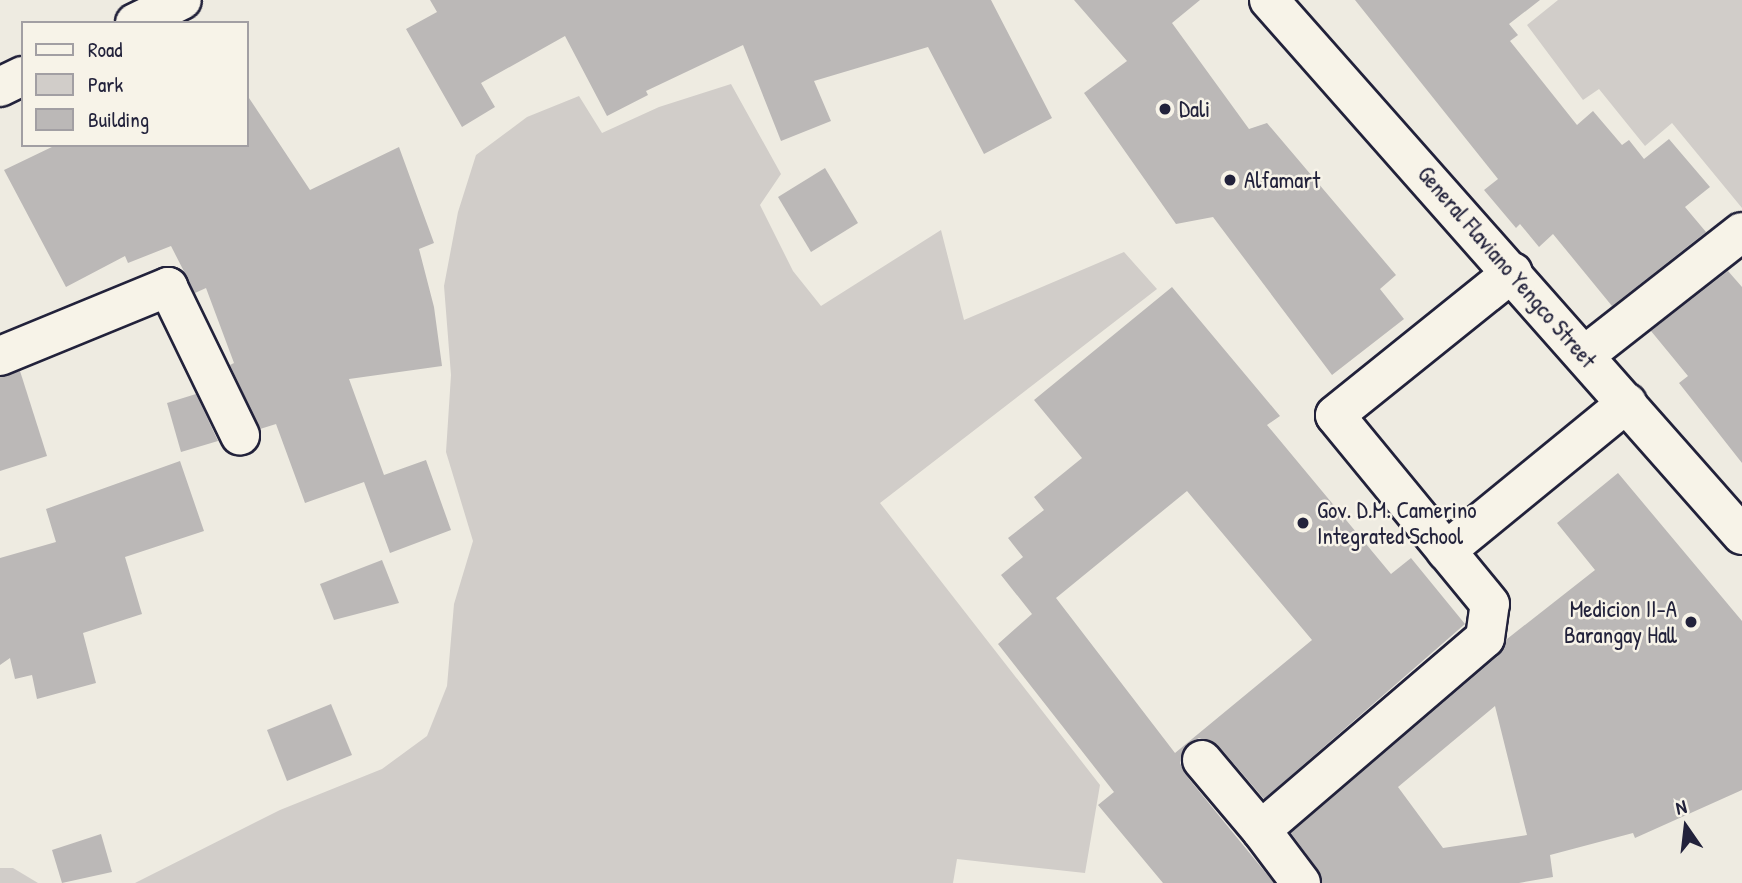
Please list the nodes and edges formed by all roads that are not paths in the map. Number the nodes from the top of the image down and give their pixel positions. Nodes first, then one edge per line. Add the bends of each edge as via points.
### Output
1 (182, 0) edge
2 (1269, 0) edge
3 (139, 21) edge
4 (1742, 232) edge
5 (1513, 272) junction
6 (1585, 355) junction
7 (0, 356) edge
8 (1627, 403) junction
9 (240, 435) dead end
10 (1742, 535) edge
11 (1446, 551) junction
12 (1202, 760) dead end
13 (1261, 830) junction
14 (1301, 883) edge

1 - 3 main road
2 - 5 main road, General Flaviano Yengco Street
4 - 6 main road
5 - 6 main road, General Flaviano Yengco Street
5 - 11 main road via 1335,415
6 - 8 main road, General Flaviano Yengco Street
7 - 9 main road via 167,287
8 - 10 main road, General Flaviano Yengco Street
8 - 11 main road
11 - 13 main road via 1490,604 1485,638
12 - 13 main road
13 - 14 main road

